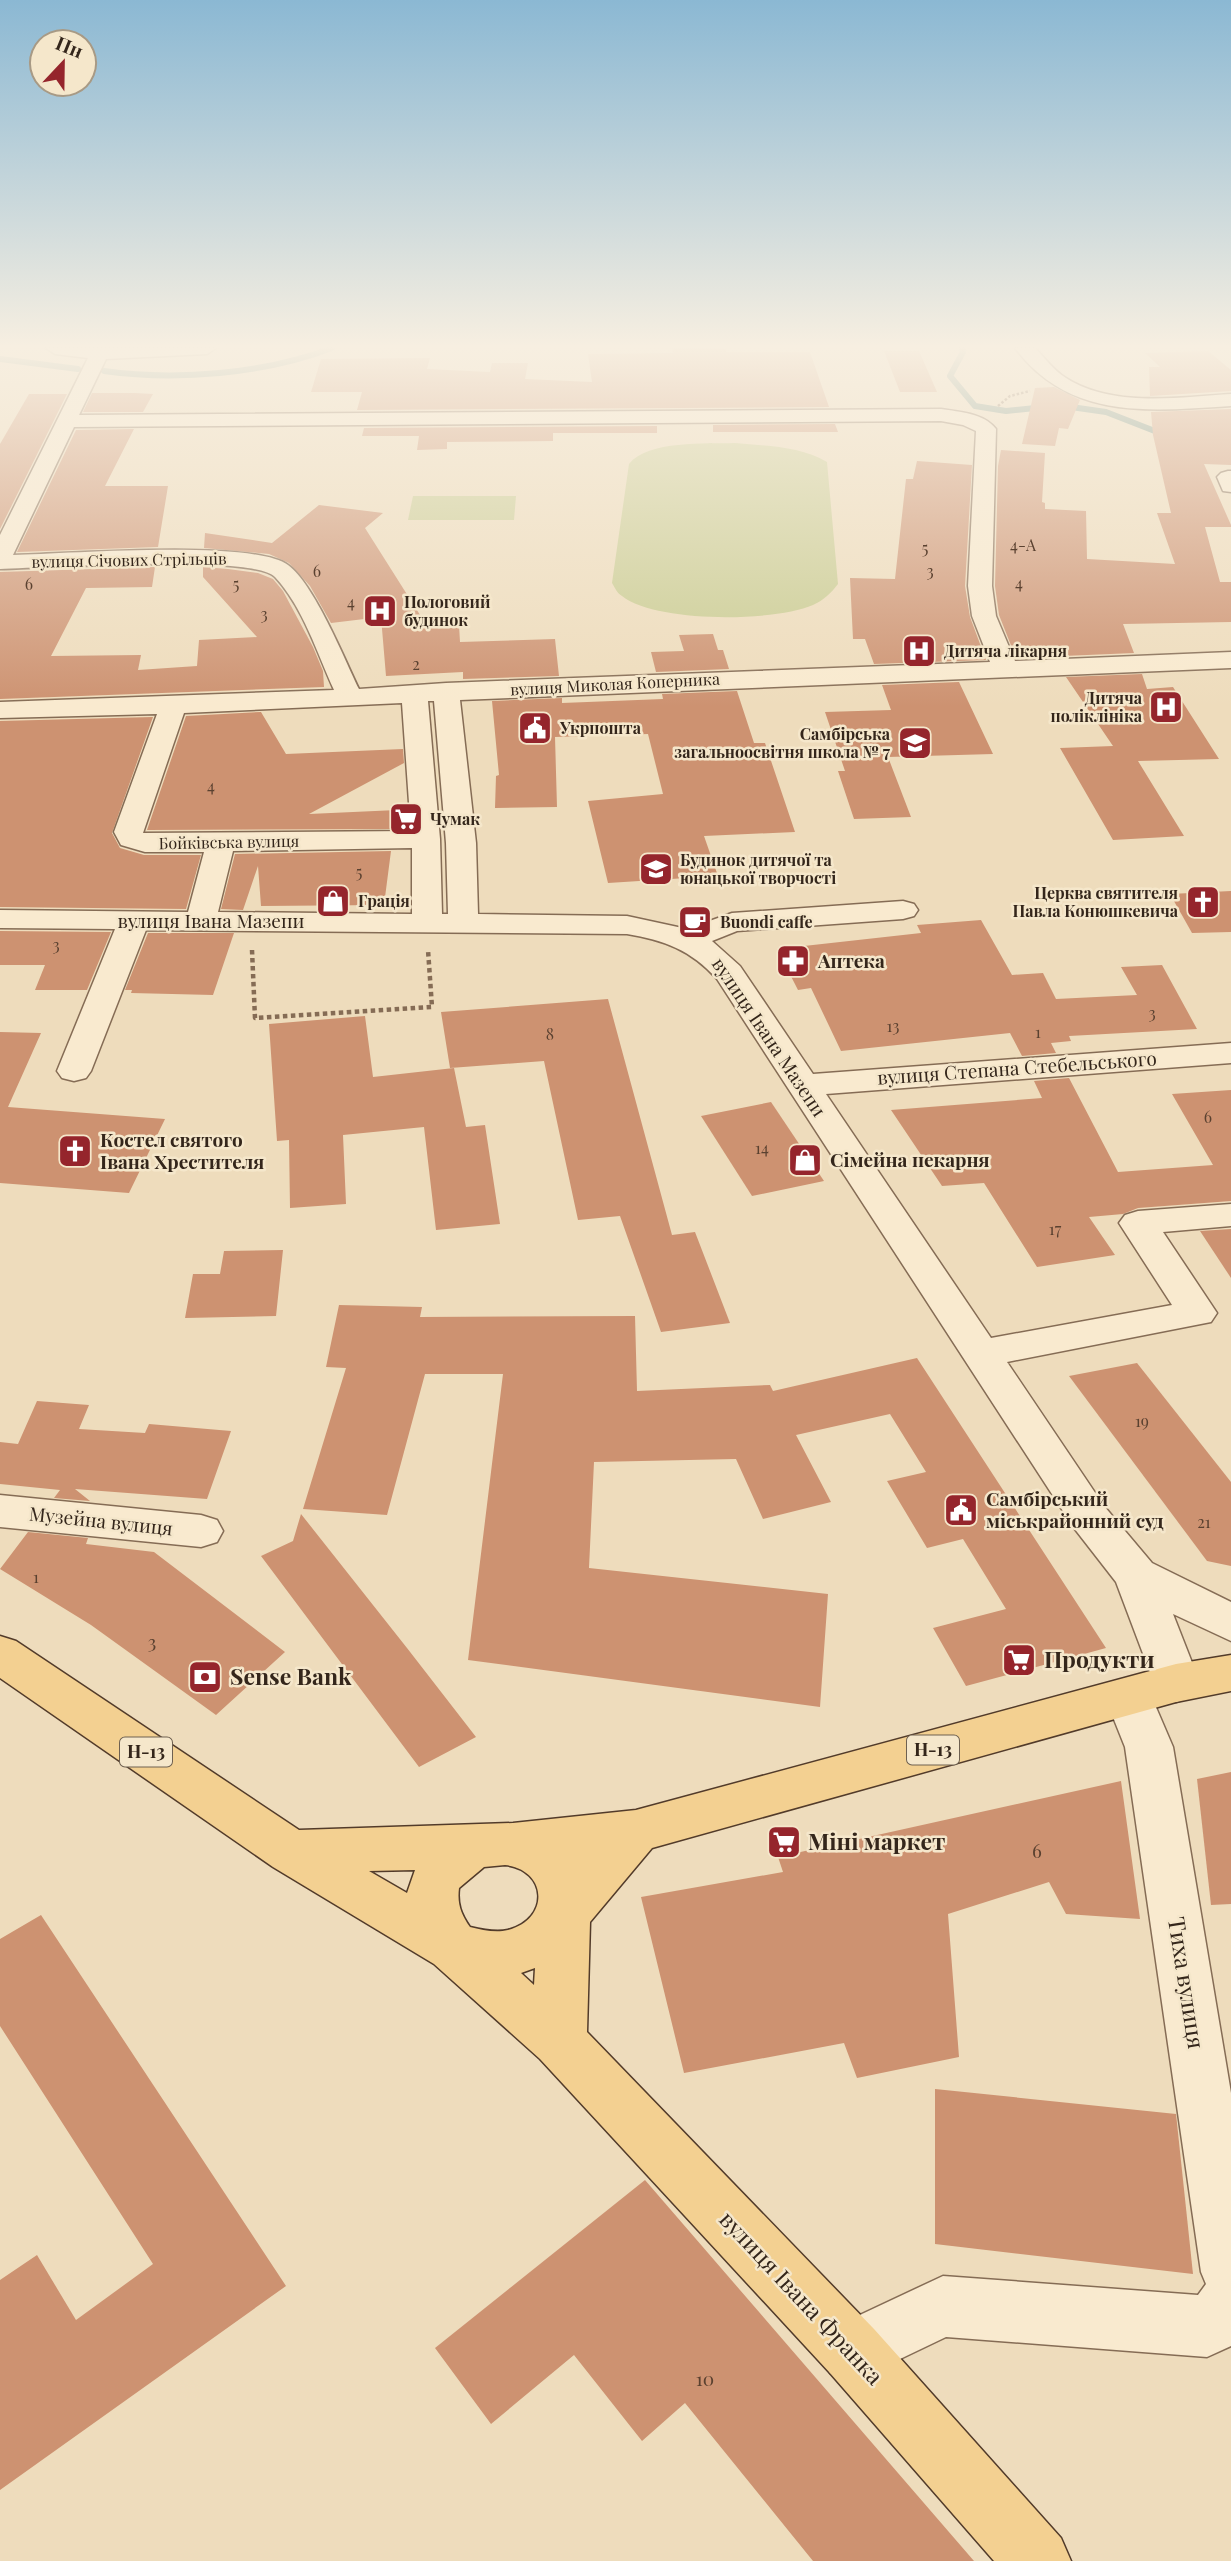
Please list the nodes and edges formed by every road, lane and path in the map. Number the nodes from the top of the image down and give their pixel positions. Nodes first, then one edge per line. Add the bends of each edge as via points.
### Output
1 (43, 468) edge
2 (985, 468) edge
3 (0, 560) edge
4 (1231, 660) edge
5 (1006, 670) junction
6 (446, 691) junction
7 (414, 693) junction
8 (349, 696) junction
9 (173, 706) junction
10 (0, 710) edge
11 (426, 839) junction
12 (221, 843) junction
13 (903, 910) dead end
14 (0, 919) edge
15 (134, 920) junction
16 (201, 920) junction
17 (251, 921) junction
18 (427, 922) junction
19 (463, 922) junction
20 (691, 938) junction
21 (1231, 1053) edge
22 (74, 1071) dead end
23 (803, 1085) junction
24 (1231, 1215) edge
25 (982, 1353) junction
26 (0, 1511) edge
27 (201, 1531) dead end
28 (1136, 1575) junction
29 (1231, 1623) edge
30 (0, 1654) edge
31 (1231, 1673) edge
32 (1153, 1690) junction
33 (636, 1831) junction
34 (495, 1845) junction
35 (291, 1852) junction
36 (565, 1914) junction
37 (453, 1947) junction
38 (559, 2041) junction
39 (1231, 2272) edge
40 (1231, 2296) edge
41 (852, 2351) junction
42 (1038, 2561) edge

1 - 3 street
2 - 5 street via 980,586 984,616
3 - 8 street, вулиця Січових Стрільців via 222,557 268,563 282,572 309,609
4 - 5 street, вулиця Миколая Коперника
5 - 6 street, вулиця Миколая Коперника
6 - 7 street, вулиця Миколая Коперника
6 - 19 street via 461,844
7 - 8 street, вулиця Миколая Коперника
7 - 11 street
8 - 9 street, вулиця Миколая Коперника
9 - 10 street, вулиця Миколая Коперника
9 - 12 street, Бойківська вулиця via 128,832 131,839 145,843
11 - 12 street, Бойківська вулиця
11 - 18 street
12 - 16 street
13 - 20 street via 732,922
14 - 15 street, вулиця Івана Мазепи
15 - 16 street, вулиця Івана Мазепи
15 - 22 street
16 - 17 street, вулиця Івана Мазепи
17 - 18 street, вулиця Івана Мазепи
17 - 18 path via 256,1018 432,1007
18 - 19 street, вулиця Івана Мазепи
19 - 20 street, вулиця Івана Мазепи via 627,925
20 - 23 street, вулиця Івана Мазепи via 729,973
21 - 23 street, вулиця Степана Стебельського
23 - 25 street, вулиця Івана Мазепи
24 - 25 street via 1138,1223 1198,1313
25 - 28 street, вулиця Івана Мазепи via 1089,1517
26 - 27 street, Музейна вулиця
28 - 29 street, вулиця Івана Мазепи
28 - 32 street, вулиця Івана Мазепи
30 - 35 main road, вулиця Івана Франка / Н-13
31 - 32 main road, Н-13
32 - 33 main road, Н-13
32 - 39 street, Тиха вулиця via 1149,1747
33 - 34 main road, Н-13
33 - 36 main road, Н-13
34 - 35 main road, Н-13
34 - 36 main road via 536,1851 550,1862 565,1894
34 - 37 main road, вулиця Івана Франка via 455,1857 441,1871 433,1889 438,1925
35 - 37 main road, вулиця Івана Франка / Н-13
36 - 37 main road, вулиця Івана Франка / Н-13 via 547,1935 510,1954 488,1955
36 - 38 main road
37 - 38 main road, вулиця Івана Франка
38 - 41 main road, вулиця Івана Франка
40 - 41 street via 1227,2310 1207,2326 943,2306
41 - 42 main road, вулиця Івана Франка

